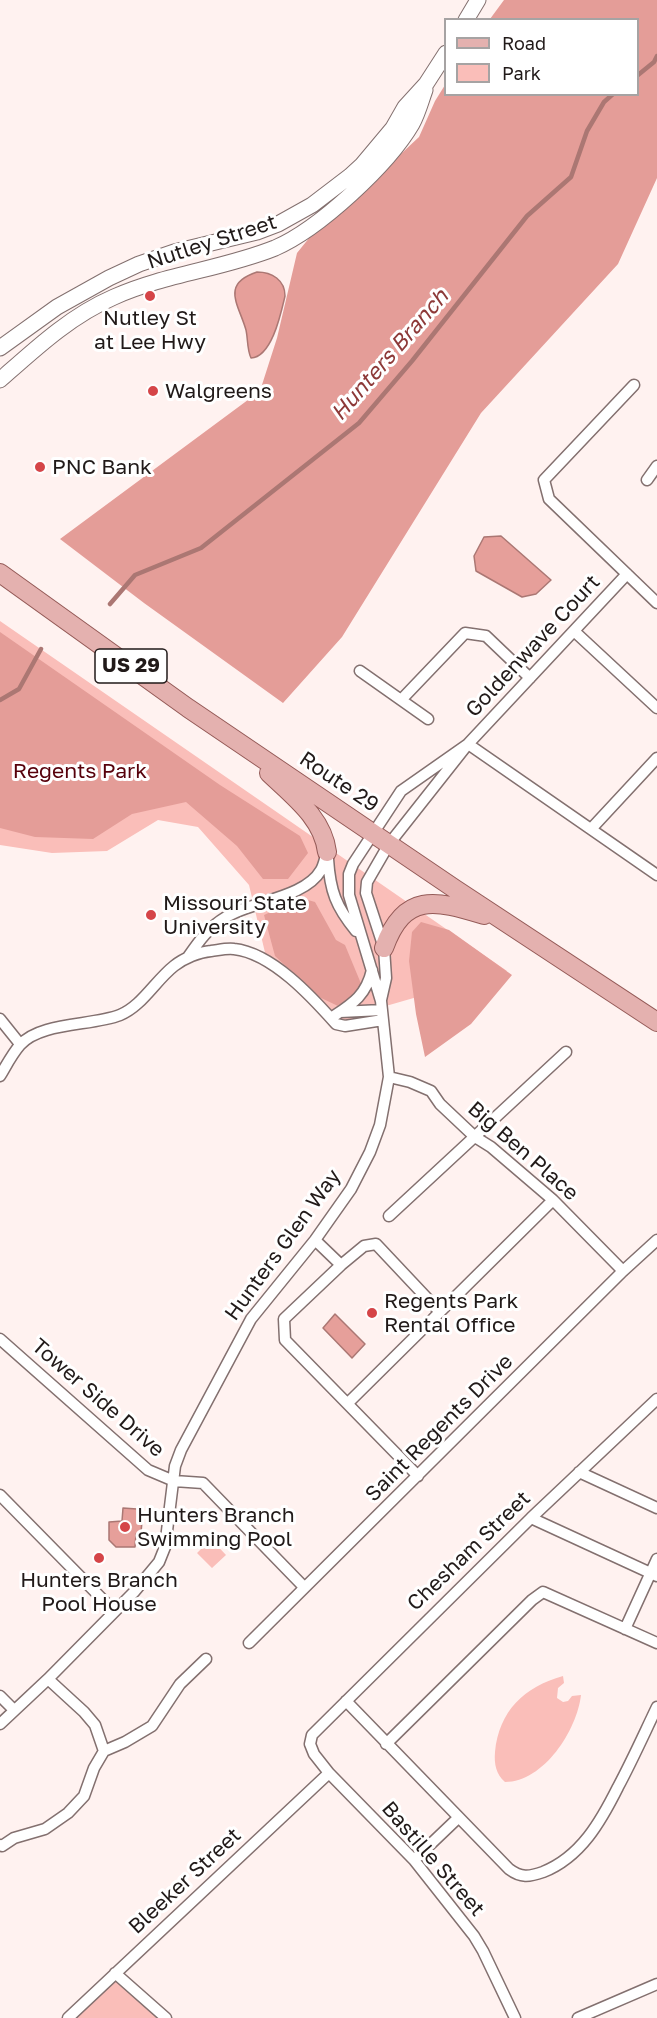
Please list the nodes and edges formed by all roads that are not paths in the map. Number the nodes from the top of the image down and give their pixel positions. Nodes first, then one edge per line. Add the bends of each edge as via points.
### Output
1 (478, 0) edge
2 (467, 18) edge
3 (444, 55) edge
4 (426, 84) junction
5 (0, 348) edge
6 (0, 380) edge
7 (634, 385) dead end
8 (657, 466) edge
9 (647, 480) dead end
10 (0, 573) edge
11 (627, 574) junction
12 (657, 603) edge
13 (574, 631) junction
14 (360, 671) dead end
15 (530, 678) junction
16 (401, 700) junction
17 (657, 708) edge
18 (428, 720) dead end
19 (233, 738) junction
20 (468, 744) junction
21 (657, 758) edge
22 (591, 829) junction
23 (373, 832) junction
24 (389, 844) junction
25 (327, 852) junction
26 (656, 874) edge
27 (502, 920) junction
28 (361, 937) junction
29 (384, 948) junction
30 (188, 958) junction
31 (372, 970) junction
32 (630, 1006) junction
33 (382, 1010) junction
34 (335, 1015) junction
35 (0, 1019) edge
36 (657, 1022) edge
37 (657, 1032) edge
38 (20, 1044) junction
39 (566, 1052) dead end
40 (0, 1076) edge
41 (389, 1077) junction
42 (475, 1137) junction
43 (554, 1200) junction
44 (389, 1216) dead end
45 (315, 1240) junction
46 (657, 1240) edge
47 (341, 1265) junction
48 (623, 1271) junction
49 (440, 1312) junction
50 (0, 1339) edge
51 (657, 1399) edge
52 (348, 1403) junction
53 (579, 1472) junction
54 (418, 1476) junction
55 (174, 1481) junction
56 (0, 1495) edge
57 (657, 1508) edge
58 (531, 1518) junction
59 (657, 1560) edge
60 (654, 1574) edge
61 (303, 1587) junction
62 (114, 1611) junction
63 (625, 1629) junction
64 (249, 1643) dead end
65 (657, 1643) edge
66 (206, 1659) dead end
67 (48, 1679) junction
68 (0, 1696) edge
69 (345, 1701) junction
70 (657, 1707) edge
71 (14, 1710) junction
72 (0, 1724) edge
73 (312, 1735) joint
74 (386, 1744) junction
75 (104, 1750) junction
76 (329, 1773) junction
77 (458, 1818) junction
78 (1, 1845) edge
79 (0, 1857) edge
80 (414, 1860) junction
81 (115, 1973) junction
82 (657, 1984) edge
83 (68, 2018) edge
84 (166, 2018) edge
85 (515, 2018) edge
86 (578, 2018) edge

1 - 2 main road
3 - 4 main road, Nutley Street
4 - 5 main road, Nutley Street via 362,165 304,210 257,232 139,264 57,307
4 - 6 main road, Nutley Street via 413,122 389,157 343,201 299,234 276,247 112,298 72,321
7 - 11 street via 544,480 549,499
8 - 9 street
10 - 19 main road, Route 29 / US 29
11 - 12 street
11 - 13 street, Goldenwave Court
13 - 15 street, Goldenwave Court
13 - 17 street
14 - 16 street
15 - 16 street via 486,636 465,633
15 - 20 street, Goldenwave Court
16 - 18 street
19 - 23 main road, Route 29 / US 29
19 - 25 main road via 316,821
20 - 22 street
20 - 23 street, Goldenwave Court via 401,791
20 - 24 street, Goldenwave Court
21 - 22 street
22 - 26 street
23 - 24 main road, Route 29 / US 29
23 - 28 street, Hunters Glen Way via 348,874 349,895
24 - 27 main road, Route 29 / US 29
24 - 29 street, Hunters Glen Way via 367,882 366,893
25 - 28 street, Hunters Glen Way via 335,899
25 - 30 street via 321,871 313,879 294,891 228,915 206,932
27 - 29 main road via 458,907 420,906 398,918
27 - 32 main road, Route 29 / US 29
28 - 31 street, Hunters Glen Way
29 - 33 street, Hunters Glen Way
30 - 34 street via 234,949 255,955
30 - 38 street via 164,975 130,1011 55,1028
31 - 33 street, Hunters Glen Way
31 - 34 street via 363,993
32 - 36 main road, Route 29 / US 29
32 - 37 street
33 - 34 street via 345,1026 336,1024
33 - 41 street, Hunters Glen Way
35 - 38 street
38 - 40 street
39 - 42 street
41 - 42 street, Big Ben Place via 431,1091
41 - 45 street, Hunters Glen Way via 380,1125 370,1152 351,1189
42 - 43 street, Big Ben Place
42 - 44 street
43 - 48 street, Big Ben Place
43 - 49 street
45 - 47 street
45 - 55 street, Hunters Glen Way via 243,1331 181,1450
46 - 48 street, Saint Regents Drive
47 - 49 street via 364,1246 376,1244
47 - 52 street via 284,1319 285,1340
48 - 54 street, Saint Regents Drive
49 - 52 street
50 - 55 street, Tower Side Drive via 148,1470
51 - 53 street, Chesham Street
52 - 54 street
53 - 57 street
53 - 58 street, Chesham Street
54 - 61 street, Saint Regents Drive
55 - 61 street, Tower Side Drive via 203,1483
55 - 62 street, Hunters Glen Way via 165,1547 159,1562
56 - 62 street
58 - 60 street
58 - 69 street, Chesham Street
59 - 60 street
60 - 63 street
61 - 64 street, Saint Regents Drive
62 - 67 street, Hunters Glen Way
63 - 65 street
63 - 74 street via 543,1592
66 - 75 street via 180,1684 152,1726
67 - 71 street, Hunters Glen Way
67 - 75 street via 95,1725
68 - 71 street
69 - 73 street, Chesham Street
69 - 74 street
70 - 77 street via 608,1809 582,1845 560,1863 534,1875 516,1875
71 - 72 street, Hunters Glen Way
73 - 76 street, Bastille Street via 314,1754
74 - 77 street
75 - 78 street via 84,1796 68,1812 45,1829
76 - 80 street, Bastille Street
76 - 81 street, Bleeker Street
77 - 80 street
78 - 79 street
80 - 85 street, Bastille Street via 474,1936
81 - 83 street, Bleeker Street
81 - 84 street
82 - 86 street

